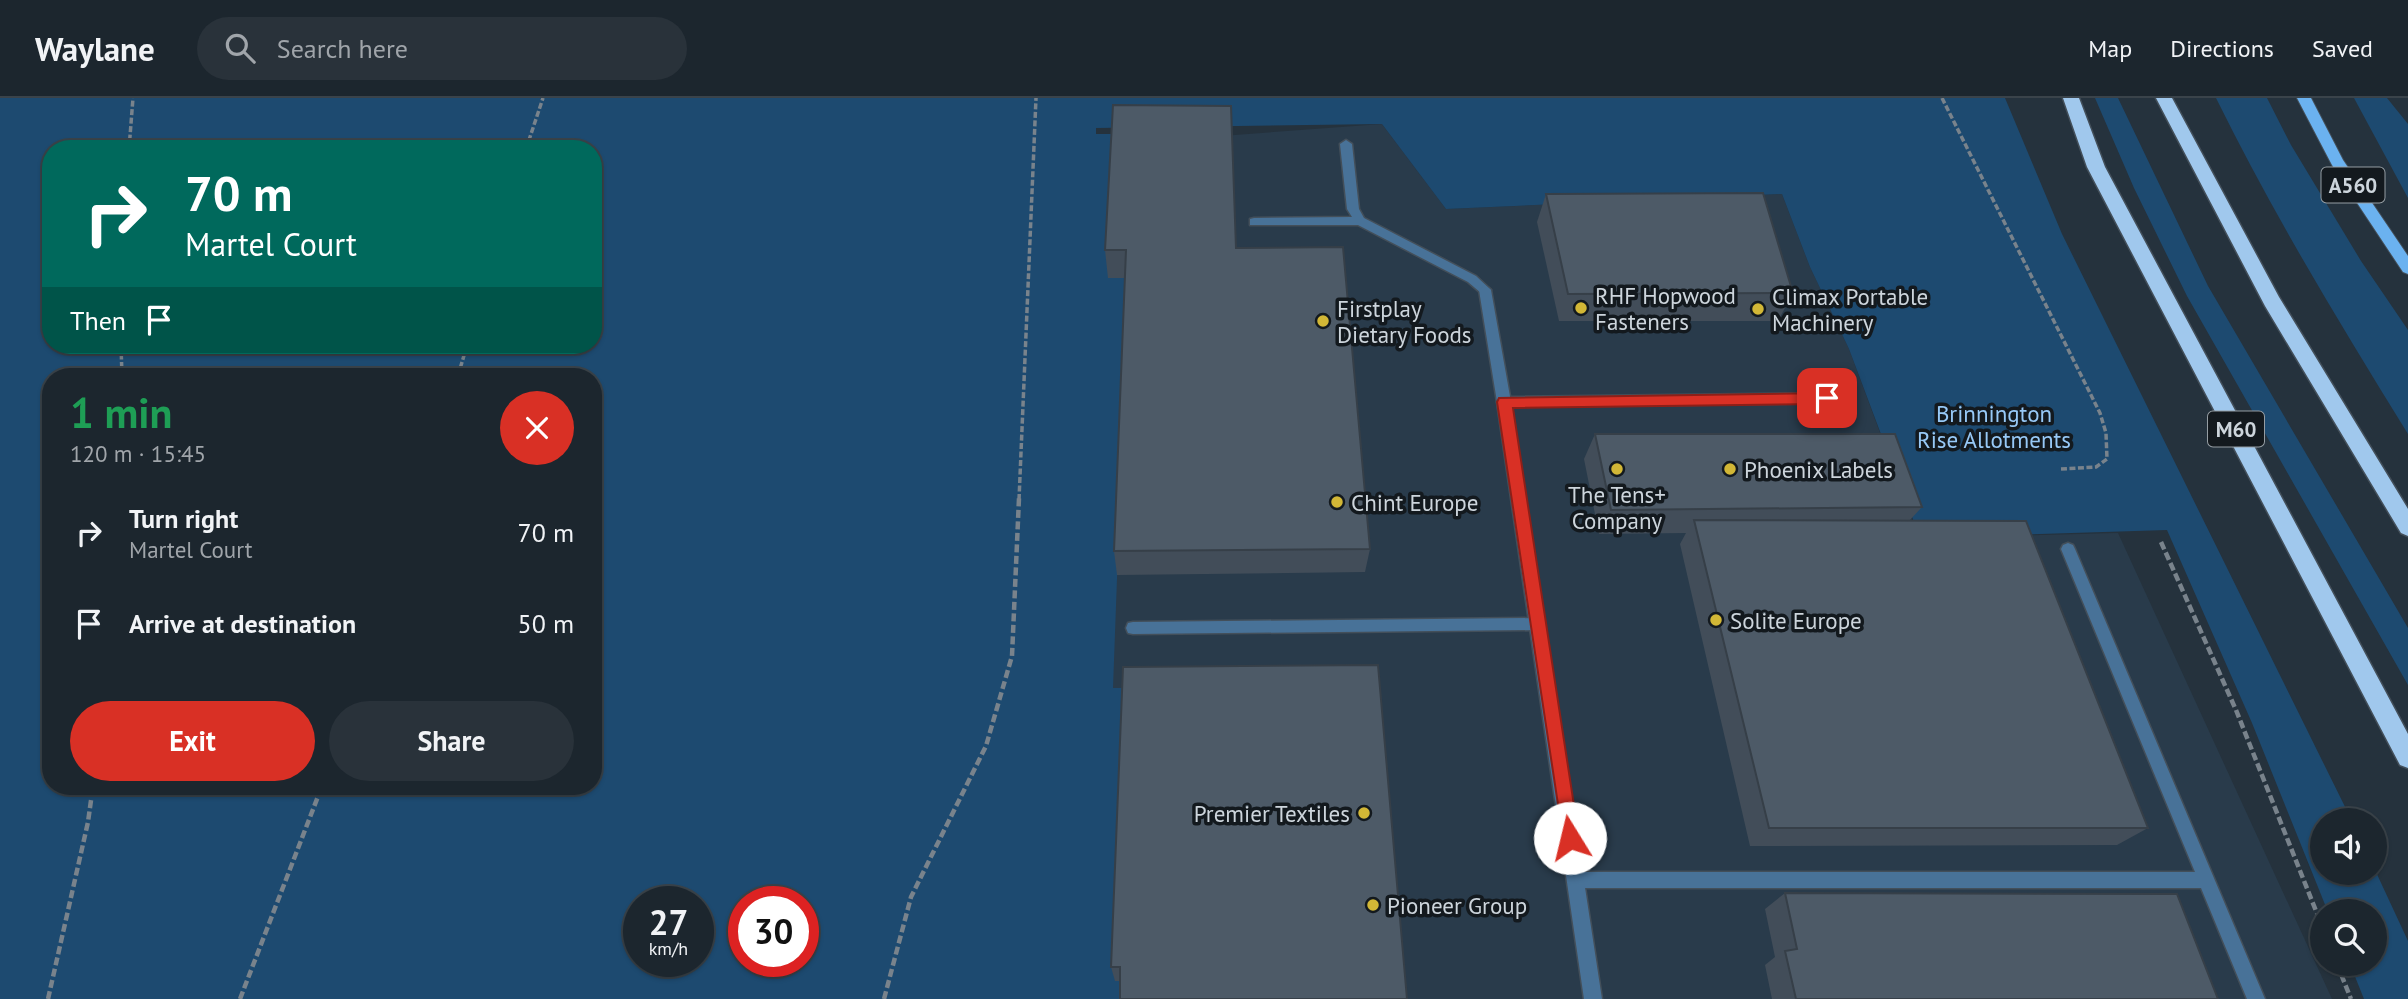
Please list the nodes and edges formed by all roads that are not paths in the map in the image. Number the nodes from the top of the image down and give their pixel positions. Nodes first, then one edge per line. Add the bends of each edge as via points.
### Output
1 (2071, 98) edge
2 (2164, 98) edge
3 (2304, 98) edge
4 (1346, 144) dead end
5 (1360, 221) junction
6 (1254, 222) dead end
7 (2408, 268) edge
8 (1848, 398) dead end
9 (1504, 402) junction
10 (2408, 527) edge
11 (2068, 549) dead end
12 (1537, 624) junction
13 (1133, 628) dead end
14 (2408, 757) edge
15 (1577, 880) junction
16 (2208, 880) junction
17 (1593, 999) edge
18 (2256, 999) edge

1 - 14 highway, M60 via 2096,167
2 - 10 highway via 2272,301
3 - 7 main road, A560 via 2337,162
4 - 5 street via 1353,209
5 - 6 street
5 - 9 street via 1485,290
8 - 9 street
9 - 12 street
11 - 16 street
12 - 13 street
12 - 15 street
15 - 16 street
15 - 17 street
16 - 18 street

